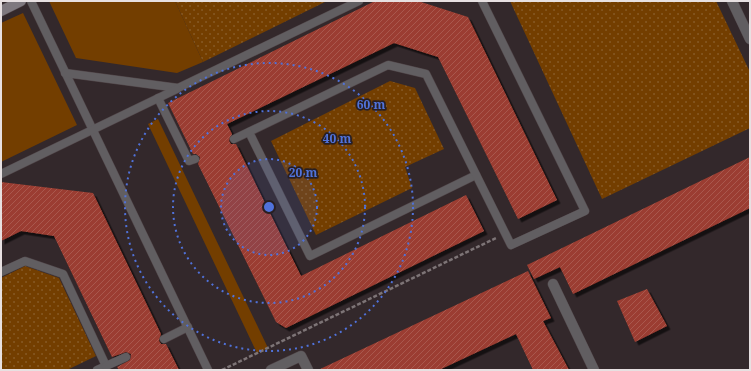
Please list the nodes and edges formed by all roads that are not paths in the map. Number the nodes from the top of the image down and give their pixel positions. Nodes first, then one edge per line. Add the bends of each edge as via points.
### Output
1 (21, 1) edge
2 (30, 1) edge
3 (359, 1) edge
4 (482, 1) edge
5 (732, 1) edge
6 (1, 11) edge
7 (749, 33) edge
8 (65, 73) junction
9 (178, 88) junction
10 (158, 98) junction
11 (92, 130) junction
12 (249, 132) junction
13 (234, 140) dead end
14 (195, 159) dead end
15 (1, 174) edge
16 (476, 175) junction
17 (1, 272) edge
18 (553, 284) dead end
19 (188, 327) junction
20 (164, 339) dead end
21 (126, 357) dead end
22 (106, 366) junction
23 (97, 370) edge
24 (208, 370) edge
25 (271, 370) edge
26 (308, 370) edge
27 (594, 370) edge

1 - 6 street
2 - 8 lane
3 - 9 lane
4 - 16 lane via 585,211 510,245
5 - 7 street
8 - 9 lane
8 - 11 lane
9 - 10 lane
10 - 11 lane
10 - 14 lane via 189,161
11 - 15 lane
11 - 19 lane
12 - 13 lane
12 - 16 lane via 388,65 426,74
12 - 16 lane via 310,256
17 - 22 lane via 25,260 63,274
18 - 27 street
19 - 20 lane
19 - 24 lane
21 - 22 lane
22 - 23 lane
25 - 26 street via 301,356

